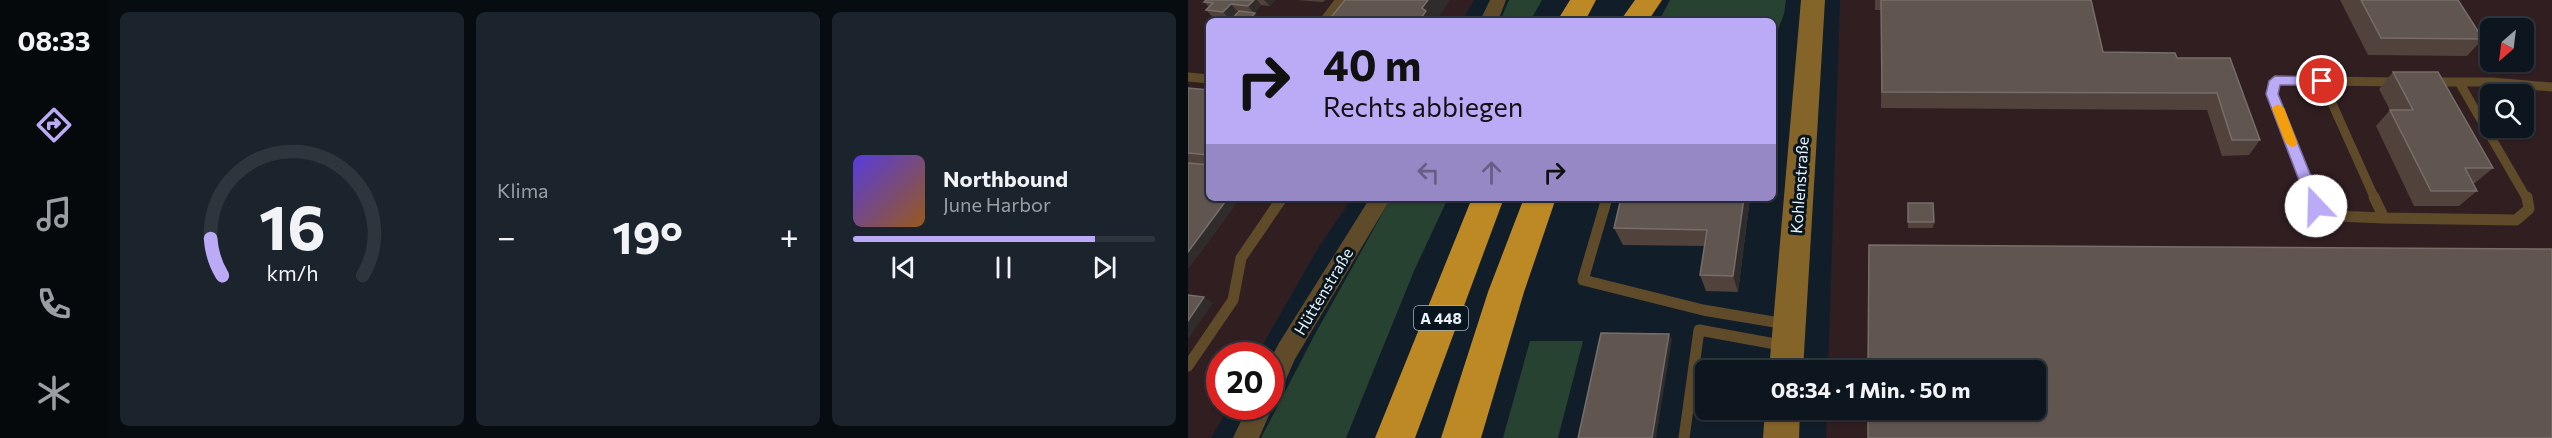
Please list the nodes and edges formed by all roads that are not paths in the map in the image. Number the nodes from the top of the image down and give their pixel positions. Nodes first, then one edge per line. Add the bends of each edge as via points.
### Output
1 (1340, 0) edge
2 (1498, 0) edge
3 (1558, 0) edge
4 (1583, 0) edge
5 (1627, 0) edge
6 (1649, 0) edge
7 (1813, 0) edge
8 (1326, 18) edge
9 (1490, 18) edge
10 (1549, 18) edge
11 (1573, 18) edge
12 (1618, 18) edge
13 (1636, 18) edge
14 (1188, 77) edge
15 (1206, 79) edge
16 (2322, 81) junction
17 (2459, 82) junction
18 (2552, 87) edge
19 (1280, 201) edge
20 (1379, 201) edge
21 (1487, 201) edge
22 (1539, 201) edge
23 (1606, 201) edge
24 (2384, 218) junction
25 (1788, 347) edge
26 (1284, 357) edge
27 (1188, 366) edge
28 (1254, 420) edge
29 (1782, 420) edge
30 (1246, 438) edge
31 (1395, 438) edge
32 (1461, 438) edge
33 (1684, 438) edge
34 (1781, 438) edge

1 - 8 lane
2 - 9 street
3 - 10 highway
4 - 11 highway
5 - 12 highway
6 - 13 highway
7 - 25 street, Kohlenstraße
14 - 15 lane
16 - 17 lane
16 - 24 lane
16 - 24 lane via 2275,81 2272,94 2316,206 2334,216
17 - 18 lane
17 - 24 lane via 2526,194 2529,209 2516,220
19 - 27 lane via 1241,258 1233,300
20 - 26 street, Hüttenstraße
21 - 31 highway, A 448
22 - 32 highway
23 - 25 lane via 1583,280 1703,310
25 - 33 lane via 1699,330
28 - 30 street
29 - 34 street

